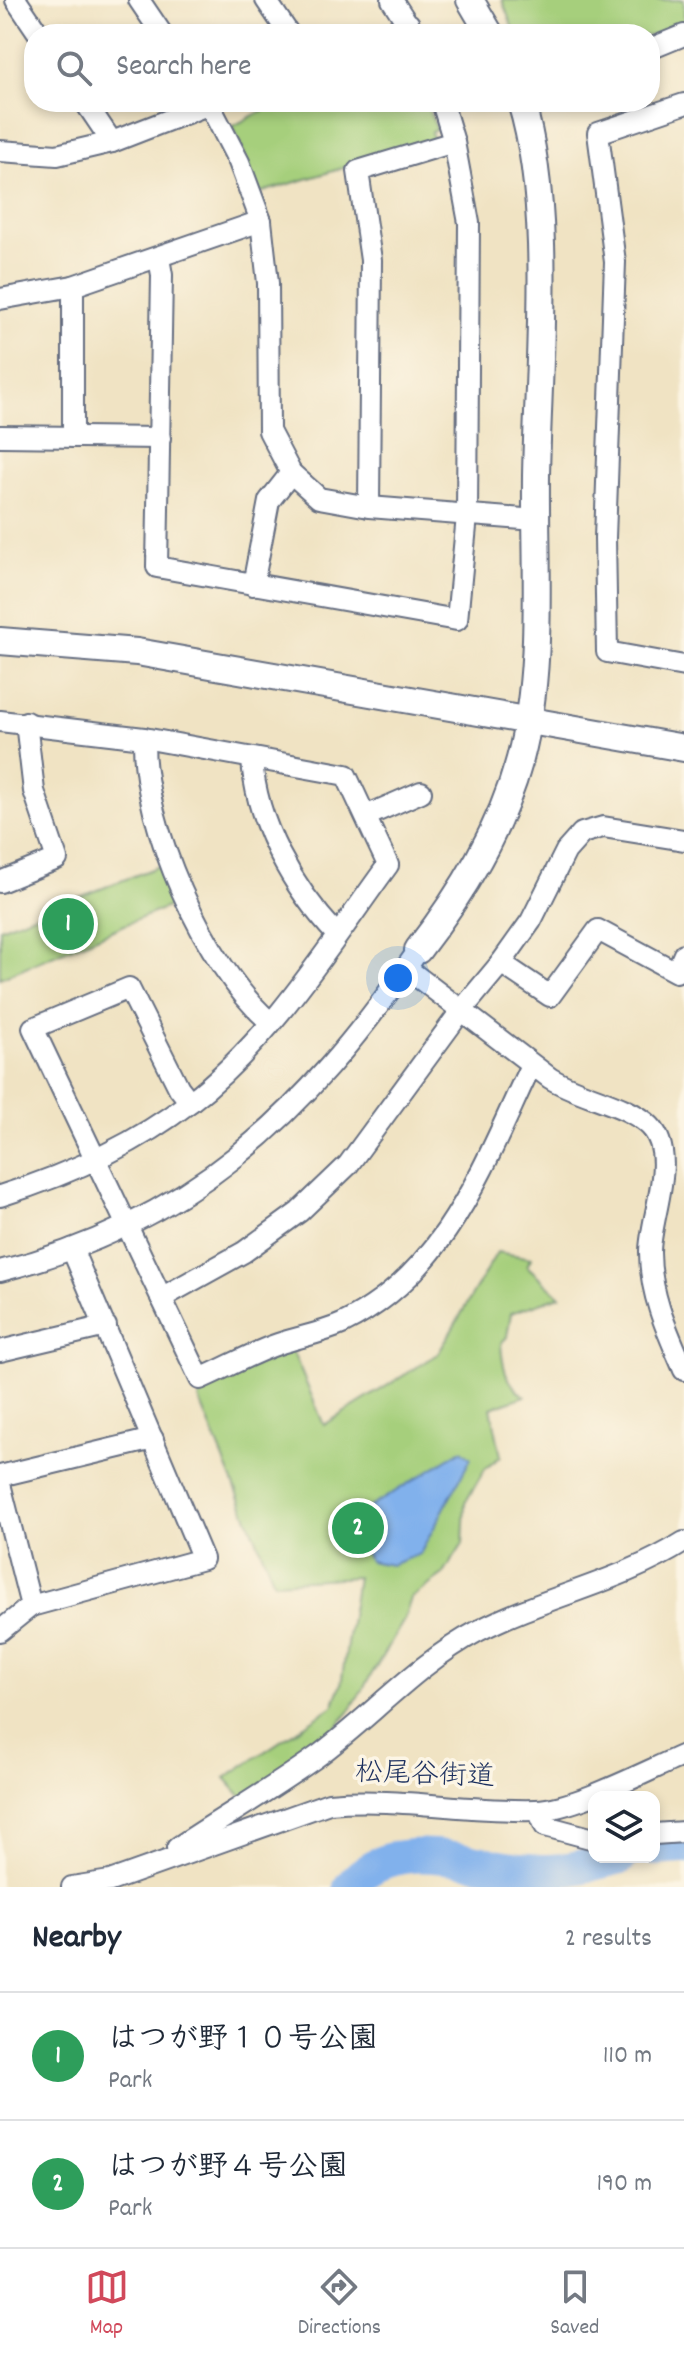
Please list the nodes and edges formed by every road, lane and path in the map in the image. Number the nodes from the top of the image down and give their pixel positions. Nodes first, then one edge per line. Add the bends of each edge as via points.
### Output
1 (16, 0) edge
2 (139, 0) edge
3 (266, 0) edge
4 (392, 0) edge
5 (470, 0) edge
6 (32, 24) edge
7 (155, 24) edge
8 (282, 24) edge
9 (408, 24) edge
10 (484, 24) edge
11 (684, 35) edge
12 (660, 45) edge
13 (684, 104) edge
14 (92, 112) edge
15 (187, 112) edge
16 (214, 112) edge
17 (445, 112) edge
18 (523, 112) edge
19 (112, 142) junction
20 (454, 142) junction
21 (0, 151) edge
22 (261, 221) junction
23 (159, 258) junction
24 (73, 286) junction
25 (0, 299) edge
26 (0, 436) edge
27 (73, 437) junction
28 (160, 438) junction
29 (291, 473) junction
30 (369, 507) junction
31 (467, 516) junction
32 (536, 520) junction
33 (253, 585) junction
34 (0, 641) edge
35 (684, 666) edge
36 (529, 720) junction
37 (0, 721) edge
38 (26, 722) junction
39 (144, 738) junction
40 (684, 748) edge
41 (252, 759) junction
42 (421, 792) dead end
43 (366, 816) junction
44 (684, 840) edge
45 (0, 882) edge
46 (337, 935) junction
47 (684, 954) edge
48 (412, 959) junction
49 (501, 963) junction
50 (461, 1011) junction
51 (270, 1022) junction
52 (531, 1065) junction
53 (190, 1102) junction
54 (93, 1160) junction
55 (0, 1196) edge
56 (127, 1227) junction
57 (72, 1249) junction
58 (0, 1271) edge
59 (161, 1298) junction
60 (106, 1326) junction
61 (0, 1351) edge
62 (684, 1370) edge
63 (153, 1439) junction
64 (0, 1476) edge
65 (0, 1484) edge
66 (684, 1542) edge
67 (31, 1606) junction
68 (0, 1631) edge
69 (684, 1755) edge
70 (538, 1810) junction
71 (684, 1832) edge
72 (660, 1834) edge
73 (588, 1837) edge
74 (150, 1866) junction
75 (86, 1886) edge

1 - 6 street
2 - 7 street
3 - 8 street
4 - 9 street
5 - 10 street
11 - 12 street
13 - 35 street via 598,133 615,262 605,538 607,652
14 - 19 street
15 - 19 street
16 - 22 street
17 - 20 street
18 - 32 street via 535,162 540,240
19 - 21 street via 57,155
20 - 30 street via 358,171 371,260
20 - 31 street via 469,223
22 - 23 street
22 - 29 street via 268,283 269,431
23 - 24 street
23 - 28 street
24 - 25 street
24 - 27 street
26 - 27 street
27 - 28 street
28 - 33 street via 157,567
29 - 30 street via 319,498
29 - 33 street via 269,501
30 - 31 street
31 - 32 street
31 - 33 street via 457,620
32 - 36 street
34 - 36 street via 137,652
36 - 40 street
36 - 48 street via 504,812 471,876
37 - 38 street
38 - 39 street
38 - 45 street via 34,791 57,859
39 - 41 street
39 - 51 street via 147,792 163,845 218,960
41 - 43 street via 346,775
41 - 46 street via 261,808 278,852
42 - 43 street
43 - 46 street via 388,865
44 - 49 street via 603,827 582,833 566,851 552,885
46 - 51 street
47 - 49 street via 676,972 598,930 550,996
48 - 50 street
48 - 56 street via 281,1121 234,1162
49 - 50 street
50 - 52 street
50 - 59 street via 324,1190 244,1252
51 - 53 street
52 - 59 street via 452,1227 414,1273 366,1310 200,1379
52 - 62 street via 572,1092 637,1116 652,1128 663,1175 650,1274
53 - 54 street
53 - 54 street via 129,988 33,1028 67,1093
54 - 55 street
54 - 56 street
56 - 57 street
56 - 59 street
57 - 58 street
57 - 60 street
60 - 61 street
60 - 63 street
63 - 64 street
63 - 67 street via 206,1566
65 - 67 street
66 - 74 street via 623,1575 477,1632 433,1660 316,1758
67 - 68 street
69 - 70 street, 松尾谷街道 via 574,1801
70 - 73 street via 545,1826
70 - 74 street, 松尾谷街道 via 367,1799 329,1803
71 - 72 street
74 - 75 street, 松尾谷街道

